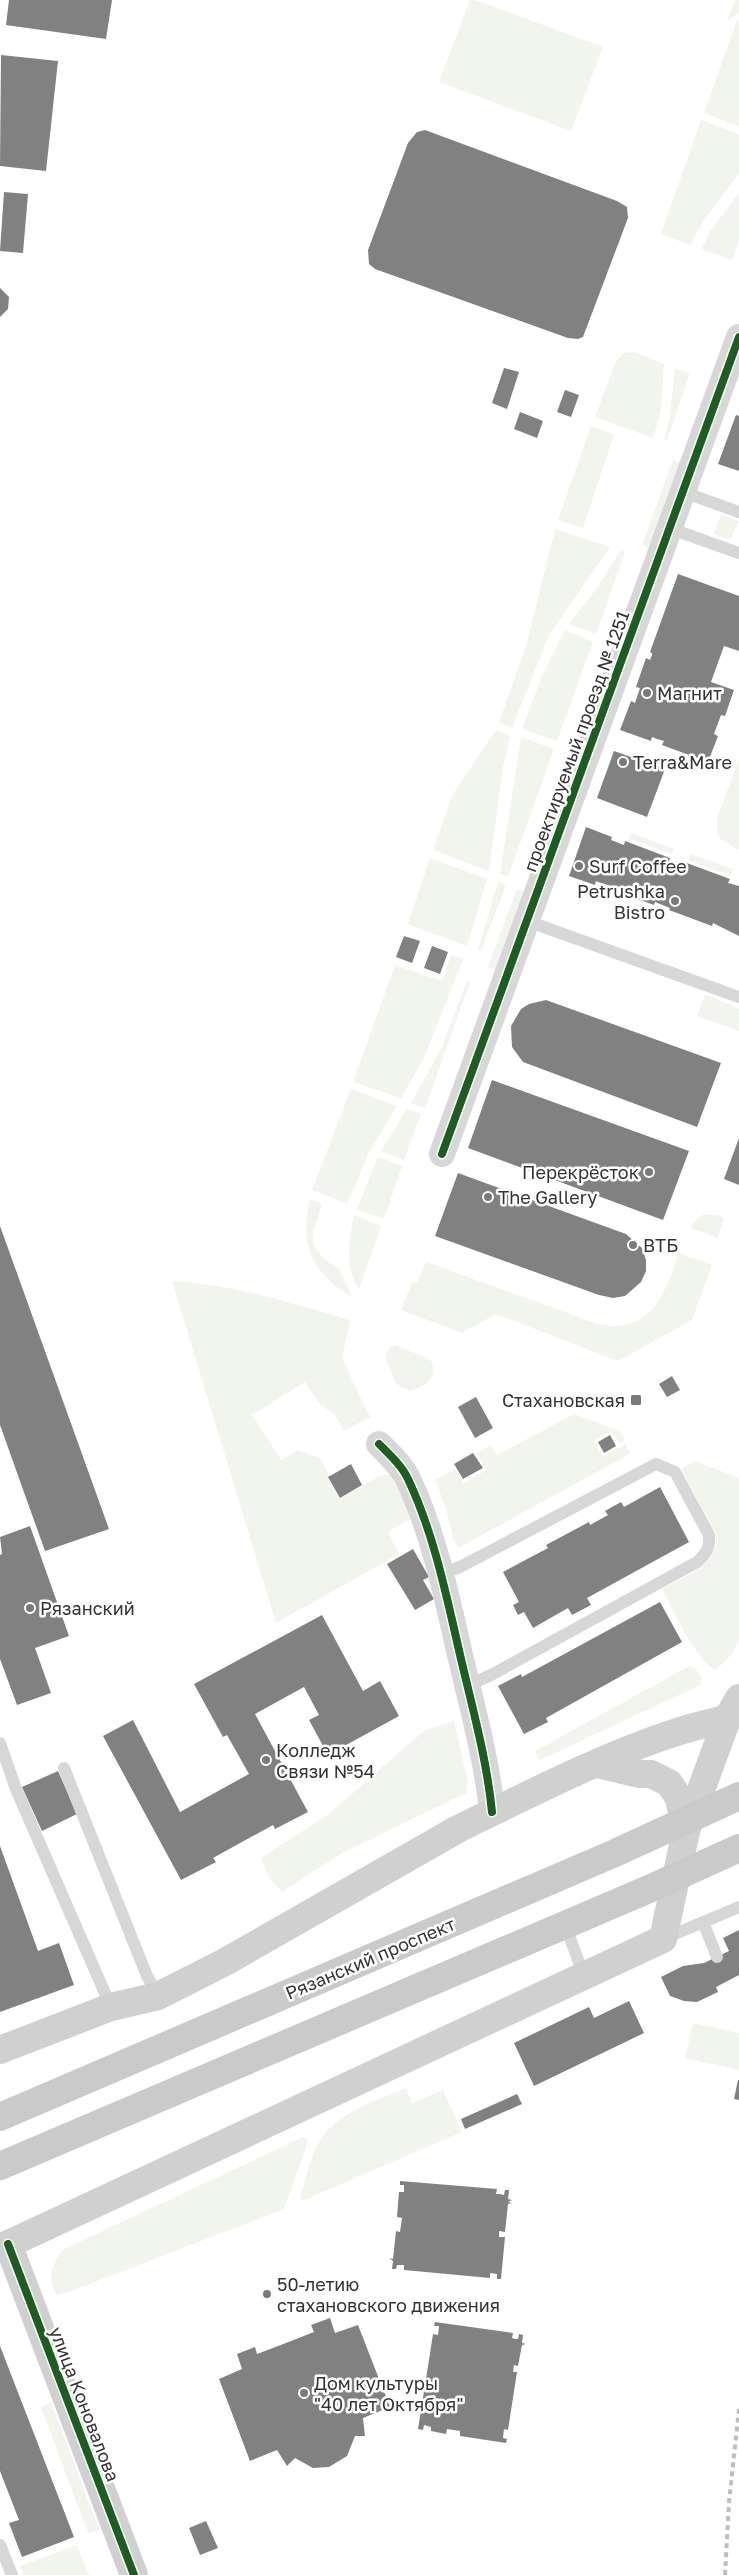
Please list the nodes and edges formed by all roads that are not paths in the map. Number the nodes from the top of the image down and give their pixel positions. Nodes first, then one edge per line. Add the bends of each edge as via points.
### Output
1 (739, 337) edge
2 (683, 492) junction
3 (739, 512) edge
4 (669, 528) junction
5 (739, 553) edge
6 (527, 921) junction
7 (739, 997) edge
8 (442, 1154) dead end
9 (379, 1444) dead end
10 (441, 1574) junction
11 (467, 1686) junction
12 (735, 1710) edge
13 (0, 1743) edge
14 (597, 1764) junction
15 (64, 1768) dead end
16 (739, 1796) edge
17 (492, 1812) junction
18 (686, 1830) junction
19 (739, 1848) edge
20 (739, 1907) edge
21 (703, 1922) junction
22 (570, 1938) dead end
23 (663, 1939) junction
24 (717, 1957) dead end
25 (584, 1976) junction
26 (158, 1996) junction
27 (111, 2007) junction
28 (0, 2050) edge
29 (0, 2116) edge
30 (0, 2166) edge
31 (4, 2246) edge
32 (0, 2545) edge
33 (12, 2575) edge
34 (134, 2575) edge

1 - 2 street, проектируемый проезд № 1251
2 - 3 lane
2 - 4 street, проектируемый проезд № 1251
4 - 5 lane
4 - 6 street, проектируемый проезд № 1251
6 - 7 lane
6 - 8 street, проектируемый проезд № 1251
9 - 10 street via 408,1478
10 - 11 street
10 - 11 lane via 656,1464 675,1472 709,1535 710,1545 697,1562
11 - 17 street via 489,1783
12 - 14 main road
12 - 18 main road
13 - 27 lane via 16,1789
14 - 17 main road
14 - 18 main road via 661,1777 679,1798
15 - 26 lane via 147,1976
16 - 29 main road, Рязанский проспект, bridge via 614,1853
17 - 26 main road via 225,1962
18 - 23 main road
19 - 30 main road, bridge
20 - 21 lane
21 - 23 lane
21 - 24 lane
22 - 25 lane
23 - 25 main road
25 - 31 main road
26 - 27 main road
27 - 28 main road
31 - 34 main road, улица Коновалова
32 - 33 lane

